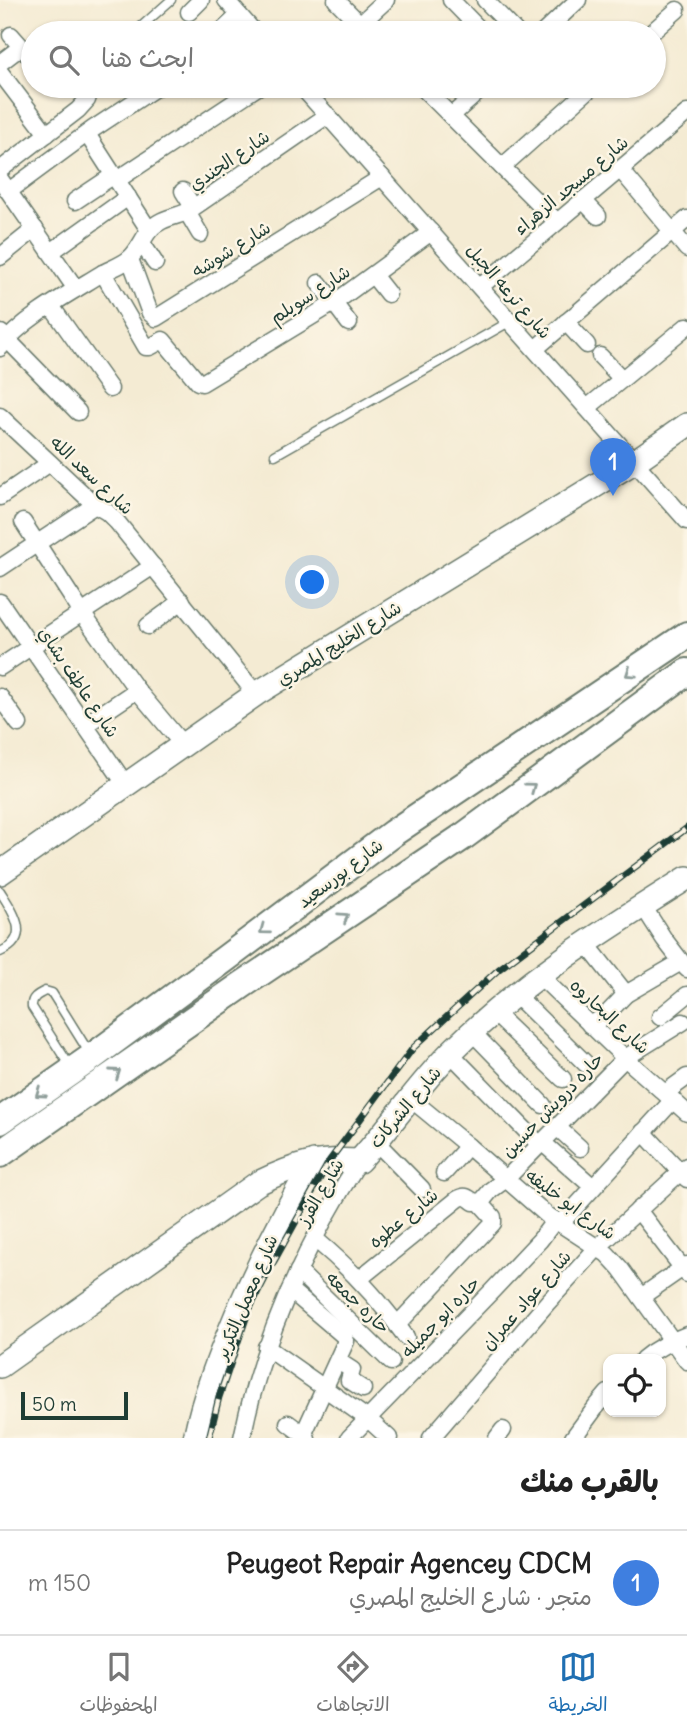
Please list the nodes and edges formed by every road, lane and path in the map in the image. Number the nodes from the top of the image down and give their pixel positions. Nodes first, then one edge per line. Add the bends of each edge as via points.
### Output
1 (171, 0) edge
2 (201, 0) edge
3 (226, 0) edge
4 (336, 0) edge
5 (386, 0) edge
6 (451, 0) edge
7 (485, 0) edge
8 (568, 3) edge
9 (189, 12) dead end
10 (239, 15) junction
11 (147, 21) edge
12 (233, 21) edge
13 (244, 21) edge
14 (357, 21) edge
15 (371, 21) edge
16 (471, 21) edge
17 (505, 21) edge
18 (553, 21) edge
19 (21, 47) edge
20 (0, 63) edge
21 (0, 72) edge
22 (88, 98) edge
23 (140, 98) edge
24 (241, 98) edge
25 (312, 98) edge
26 (433, 98) edge
27 (471, 98) edge
28 (580, 98) edge
29 (78, 110) junction
30 (687, 113) edge
31 (328, 115) junction
32 (451, 116) junction
33 (90, 132) junction
34 (47, 134) junction
35 (502, 167) junction
36 (620, 169) junction
37 (382, 177) junction
38 (115, 178) junction
39 (2, 181) edge
40 (183, 191) dead end
41 (128, 197) junction
42 (583, 200) junction
43 (75, 201) dead end
44 (190, 209) junction
45 (598, 216) dead end
46 (687, 219) edge
47 (557, 222) junction
48 (35, 229) junction
49 (672, 231) junction
50 (431, 232) junction
51 (200, 234) dead end
52 (146, 236) junction
53 (687, 249) edge
54 (51, 252) junction
55 (0, 257) edge
56 (130, 259) junction
57 (155, 263) dead end
58 (103, 273) junction
59 (373, 275) junction
60 (319, 283) dead end
61 (480, 287) junction
62 (76, 289) junction
63 (388, 294) dead end
64 (334, 303) junction
65 (51, 306) junction
66 (156, 318) junction
67 (510, 321) junction
68 (566, 322) junction
69 (349, 323) dead end
70 (687, 326) edge
71 (2, 340) edge
72 (163, 340) junction
73 (535, 349) junction
74 (622, 379) junction
75 (110, 388) dead end
76 (587, 408) junction
77 (78, 412) dead end
78 (0, 416) edge
79 (687, 425) edge
80 (275, 455) dead end
81 (634, 462) junction
82 (50, 463) junction
83 (1, 495) edge
84 (95, 505) junction
85 (687, 521) edge
86 (23, 522) dead end
87 (36, 544) junction
88 (153, 566) junction
89 (0, 568) edge
90 (0, 601) edge
91 (182, 601) junction
92 (82, 613) junction
93 (148, 626) dead end
94 (687, 635) edge
95 (31, 647) junction
96 (0, 667) edge
97 (687, 672) edge
98 (137, 690) junction
99 (256, 694) junction
100 (0, 696) edge
101 (19, 724) dead end
102 (85, 725) junction
103 (183, 745) junction
104 (125, 785) junction
105 (432, 807) junction
106 (393, 833) junction
107 (464, 836) junction
108 (421, 866) junction
109 (0, 873) edge
110 (687, 878) edge
111 (0, 891) edge
112 (643, 906) junction
113 (585, 942) junction
114 (0, 952) edge
115 (225, 959) junction
116 (684, 966) edge
117 (539, 975) junction
118 (242, 985) junction
119 (515, 994) junction
120 (626, 994) junction
121 (687, 995) edge
122 (493, 1013) junction
123 (685, 1024) edge
124 (590, 1026) junction
125 (472, 1032) junction
126 (450, 1053) junction
127 (625, 1058) junction
128 (82, 1063) junction
129 (586, 1064) dead end
130 (687, 1077) edge
131 (563, 1079) dead end
132 (669, 1096) junction
133 (411, 1100) junction
134 (542, 1105) dead end
135 (687, 1113) edge
136 (0, 1121) edge
137 (558, 1128) junction
138 (643, 1132) junction
139 (376, 1142) junction
140 (542, 1144) junction
141 (468, 1146) junction
142 (580, 1148) dead end
143 (0, 1154) edge
144 (359, 1161) junction
145 (314, 1162) junction
146 (685, 1172) edge
147 (444, 1173) dead end
148 (506, 1179) junction
149 (593, 1187) junction
150 (422, 1189) dead end
151 (482, 1200) junction
152 (638, 1210) junction
153 (558, 1222) junction
154 (314, 1239) junction
155 (598, 1247) junction
156 (686, 1269) edge
157 (298, 1270) junction
158 (359, 1279) junction
159 (290, 1290) junction
160 (641, 1297) junction
161 (687, 1335) edge
162 (671, 1341) junction
163 (266, 1347) junction
164 (649, 1354) edge
165 (338, 1361) junction
166 (687, 1361) edge
167 (391, 1362) dead end
168 (0, 1366) edge
169 (326, 1389) junction
170 (363, 1389) dead end
171 (603, 1398) edge
172 (368, 1419) junction
173 (288, 1423) dead end
174 (305, 1437) edge
175 (195, 1438) edge
176 (243, 1438) edge
177 (349, 1438) edge
178 (389, 1438) edge
179 (431, 1438) edge
180 (573, 1438) edge

1 - 11 lane
2 - 9 street
3 - 10 street
4 - 14 street
5 - 15 street
6 - 16 street
7 - 17 street
8 - 18 street
10 - 12 street
10 - 13 street
19 - 20 street via 16,41
21 - 34 street
22 - 29 street
23 - 33 street
24 - 38 street
25 - 31 street, شارع ترعه الجبل
26 - 32 street
27 - 32 street
28 - 35 street
29 - 33 street
29 - 34 street
30 - 36 street, شارع مسجد الزهراء
31 - 37 street, شارع ترعه الجبل
31 - 44 street, شارع الجندي
32 - 35 street
33 - 38 street
33 - 39 street
34 - 39 street
35 - 47 street
36 - 42 street, شارع مسجد الزهراء
36 - 49 street
37 - 50 street, شارع ترعه الجبل
37 - 66 street, شارع شوشه
38 - 41 street
38 - 43 street
39 - 48 street
40 - 44 street
41 - 52 street
41 - 54 street
42 - 45 street
42 - 47 street, شارع مسجد الزهراء
44 - 51 street
44 - 52 street, شارع الجندي via 163,220
46 - 49 street
47 - 61 street, شارع مسجد الزهراء
48 - 54 street
48 - 55 street
49 - 53 street
49 - 68 street
50 - 59 street, شارع سويلم
50 - 61 street, شارع ترعه الجبل
52 - 56 street
52 - 57 street
54 - 62 street
56 - 58 street
56 - 66 street
58 - 62 street
58 - 72 street via 145,345
59 - 63 street
59 - 64 street, شارع سويلم
60 - 64 street
61 - 67 street, شارع ترعه الجبل
62 - 65 street
64 - 69 street
64 - 72 street, شارع سويلم via 205,382 198,382
65 - 71 street
65 - 75 street
66 - 72 street via 166,335
67 - 73 street, شارع ترعه الجبل
67 - 80 lane
68 - 73 street
68 - 74 street
70 - 74 street
71 - 77 street
73 - 76 street, شارع ترعه الجبل
74 - 76 street
76 - 81 street, شارع ترعه الجبل
78 - 82 street, شارع سعد الله
79 - 81 street, شارع الخليج المصري
81 - 85 street, شارع ترعه الجبل
81 - 99 street, شارع الخليج المصري
82 - 83 street
82 - 84 street, شارع سعد الله
84 - 87 street
84 - 88 street, شارع سعد الله via 117,522
86 - 87 street
87 - 89 street
87 - 92 street
88 - 91 street, شارع سعد الله
88 - 92 street
90 - 95 street, شارع عاطف بشاي
91 - 93 street
91 - 99 street, شارع سعد الله
92 - 95 street
92 - 98 street
94 -> 105 main road, شارع بورسعيد
95 - 96 street
95 - 102 street, شارع عاطف بشاي
107 -> 97 main road, شارع بورسعيد
98 - 102 street
98 - 103 street
99 - 103 street, شارع الخليج المصري
100 - 101 street
102 - 104 street, شارع عاطف بشاي
103 - 104 street, شارع الخليج المصري
104 - 109 street, شارع الخليج المصري
105 - 106 main road, شارع بورسعيد
105 - 107 main road via 448,828
106 - 108 main road via 414,838 423,850
106 -> 115 main road, شارع بورسعيد
107 - 108 main road, شارع بورسعيد
118 -> 108 main road, شارع بورسعيد
110 - 112 street, شارع الشركات
111 - 114 lane via 18,927 16,941
112 - 113 street, شارع الشركات
112 - 116 street
113 - 117 street, شارع الشركات
113 - 120 street
115 - 118 main road
115 - 128 main road, شارع بورسعيد
116 - 120 street
117 - 119 street, شارع الشركات
117 - 124 street, شارع البحاروه
143 -> 118 main road, شارع بورسعيد
119 - 122 street, شارع الشركات
119 - 129 street
120 - 124 street
121 - 123 street via 665,1013
122 - 125 street, شارع الشركات
122 - 131 street
123 - 127 street, حاره درويش حسين
124 - 127 street, شارع البحاروه
125 - 126 street, شارع الشركات
125 - 134 street
126 - 133 street, شارع الشركات
126 - 140 street
127 - 132 street, شارع البحاروه
127 - 137 street, حاره درويش حسين
128 - 128 lane via 55,996 45,991 35,997 32,1007
128 -> 136 main road, شارع بورسعيد
130 - 132 street, حاره ابو جميله
132 - 135 street, شارع البحاروه
132 - 138 street, حاره ابو جميله
133 - 139 street, شارع الشركات
133 - 141 street, شارع ابو خليفه
137 - 140 street, حاره درويش حسين
137 - 142 street
138 - 146 street
138 - 149 street, حاره ابو جميله
139 - 144 street, شارع الشركات
139 - 150 street
140 - 148 street, حاره درويش حسين
140 - 149 street
141 - 147 street
141 - 148 street, شارع ابو خليفه
144 - 145 street, شارع الشركات
144 - 154 street, شارع الفرز
145 - 168 street, شارع الشركات via 258,1184
145 - 175 street, شارع معمل التكرير via 274,1232 226,1340
146 - 152 street, شارع عواد عمران
148 - 151 street
148 - 153 street, شارع ابو خليفه
149 - 153 street, حاره ابو جميله
151 - 158 street, شارع عطوه via 474,1202 462,1196
151 - 158 street via 493,1223 402,1331
152 - 155 street, شارع عواد عمران
152 - 156 street
153 - 155 street, شارع ابو خليفه
153 - 172 street, حاره ابو جميله
154 - 157 street, شارع الفرز
154 - 158 street
155 - 160 street, شارع ابو خليفه
155 - 179 street, شارع عواد عمران
156 - 160 street
157 - 159 street, شارع الفرز
157 - 167 street, حاره جمعه
159 - 163 street, شارع الفرز
159 - 165 street via 344,1336 346,1344
160 - 162 street, شارع ابو خليفه
161 - 162 street
162 - 164 street
162 - 166 street, شارع ابو خليفه
163 - 169 street
163 - 176 street, شارع الفرز
165 - 169 street
165 - 170 street via 352,1371 349,1380
169 - 172 street
169 - 174 street
171 - 180 street
172 - 177 street, حاره ابو جميله
172 - 178 street
173 - 174 street

